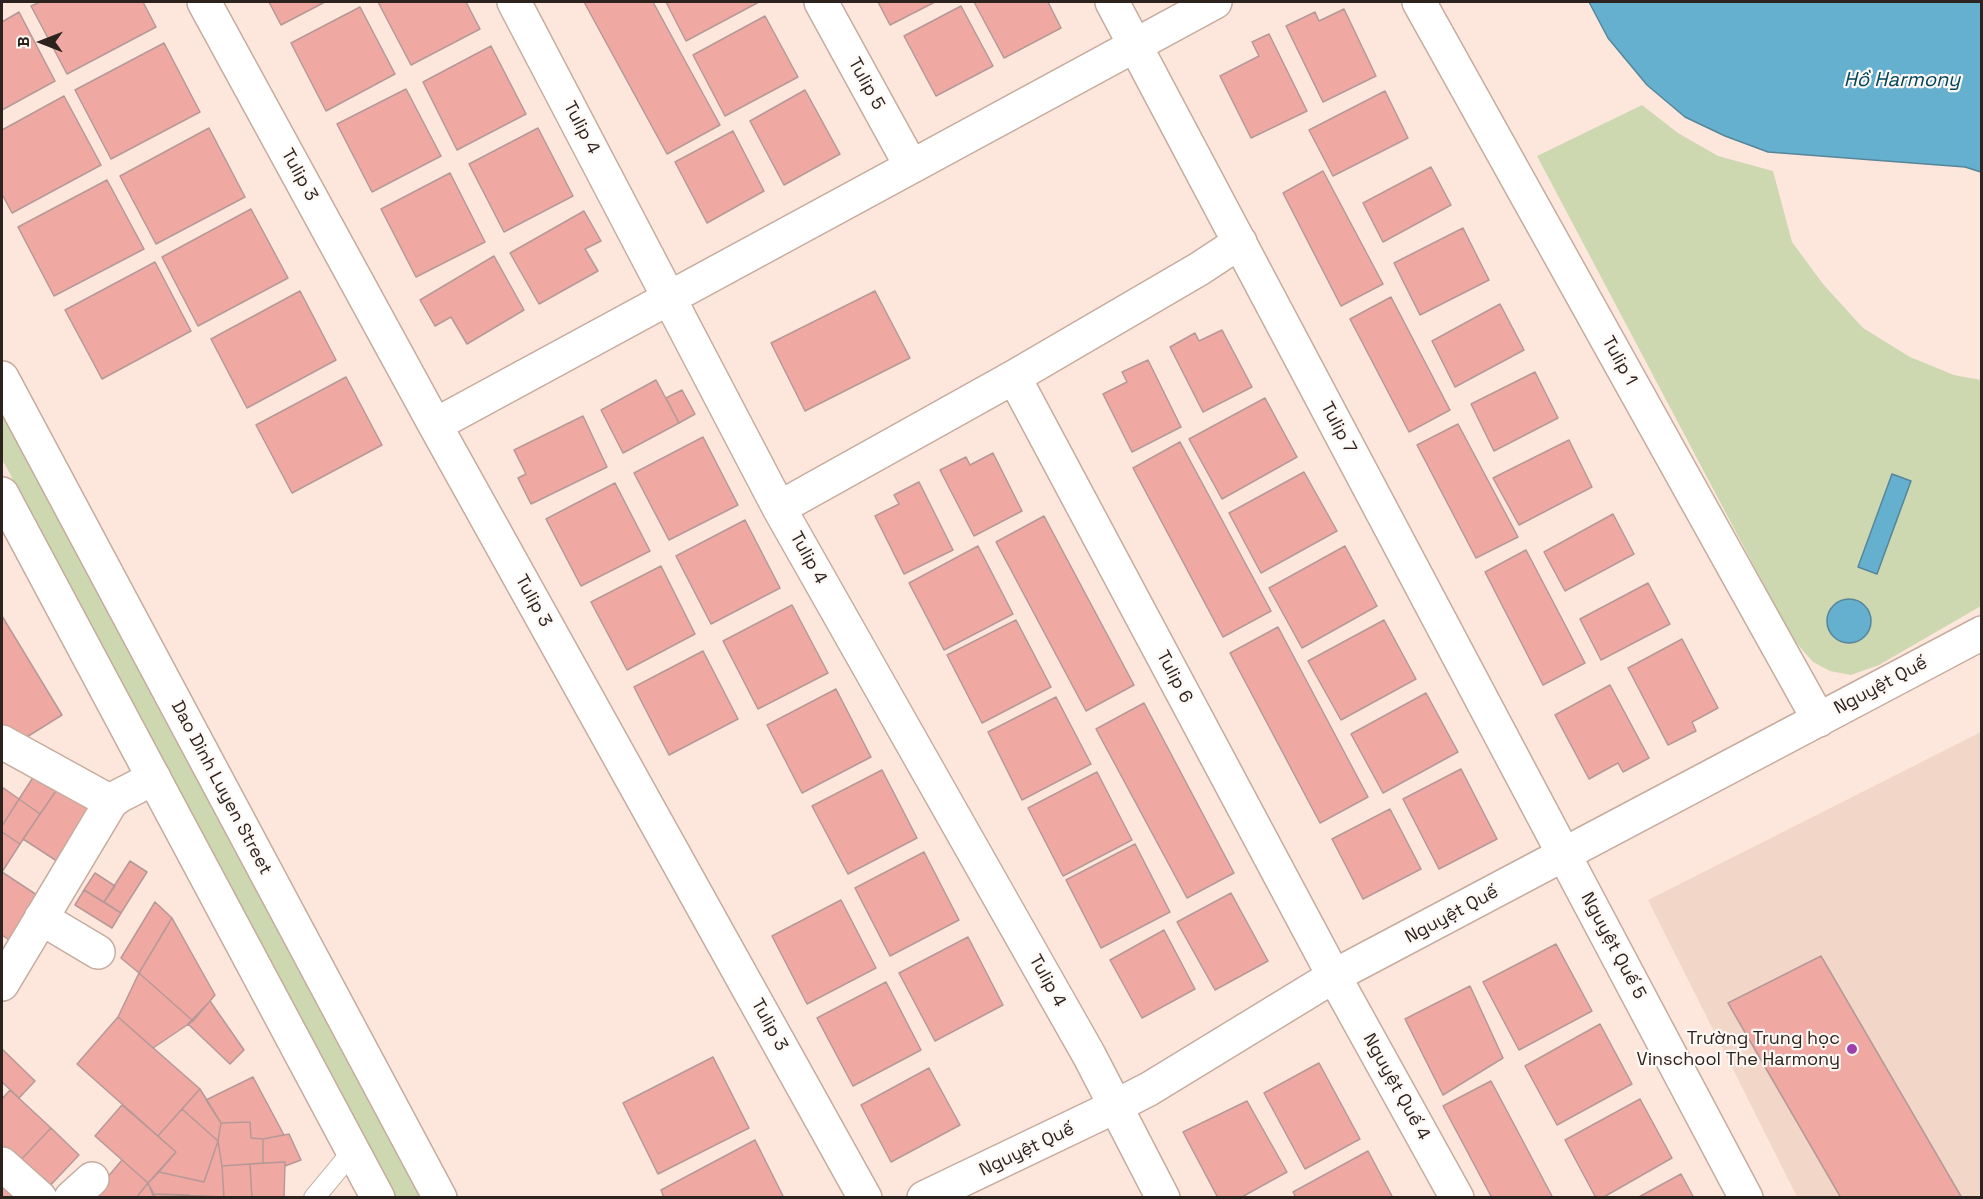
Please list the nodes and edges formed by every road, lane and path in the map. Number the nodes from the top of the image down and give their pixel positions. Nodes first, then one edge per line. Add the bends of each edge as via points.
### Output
1 (204, 2) edge
2 (514, 2) edge
3 (821, 2) edge
4 (1112, 2) edge
5 (1215, 2) edge
6 (1419, 2) edge
7 (1134, 44) junction
8 (911, 166) junction
9 (1239, 242) junction
10 (669, 297) junction
11 (1014, 377) junction
12 (2, 378) edge
13 (435, 425) junction
14 (2, 494) edge
15 (779, 508) junction
16 (1982, 633) edge
17 (1818, 720) junction
18 (2, 742) edge
19 (154, 778) junction
20 (111, 802) junction
21 (1565, 855) junction
22 (41, 918) junction
23 (98, 952) dead end
24 (1334, 976) junction
25 (2, 984) edge
26 (1114, 1107) junction
27 (353, 1151) junction
28 (2, 1164) edge
29 (40, 1197) edge
30 (314, 1197) edge
31 (378, 1197) edge
32 (440, 1197) edge
33 (865, 1197) edge
34 (924, 1197) edge
35 (1162, 1197) edge
36 (1457, 1197) edge
37 (1746, 1197) edge

1 - 13 street, Tulip 3
2 - 10 street, Tulip 4
3 - 8 street, Tulip 5
4 - 7 street, Tulip 7
5 - 7 street
6 - 17 street, Tulip 1
7 - 8 street
7 - 9 street, Tulip 7
8 - 10 street
9 - 11 street
9 - 21 street, Tulip 7
10 - 13 street
10 - 15 street, Tulip 4
11 - 15 street
11 - 24 street, Tulip 6
12 - 32 street, Dao Dinh Luyen Street
13 - 33 street, Tulip 3
14 - 19 street
15 - 26 street, Tulip 4 via 1089,1055
16 - 17 street, Nguyệt Quế
17 - 21 street, Nguyệt Quế
18 - 20 street
19 - 20 street
19 - 27 street
20 - 22 street
21 - 24 street, Nguyệt Quế
21 - 37 street, Nguyệt Quế 5
22 - 23 street
22 - 25 street
24 - 26 street, Nguyệt Quế
24 - 36 street, Nguyệt Quế 4
26 - 34 street, Nguyệt Quế
26 - 35 street, Tulip 4
27 - 30 lane
27 - 31 street
28 - 29 street

